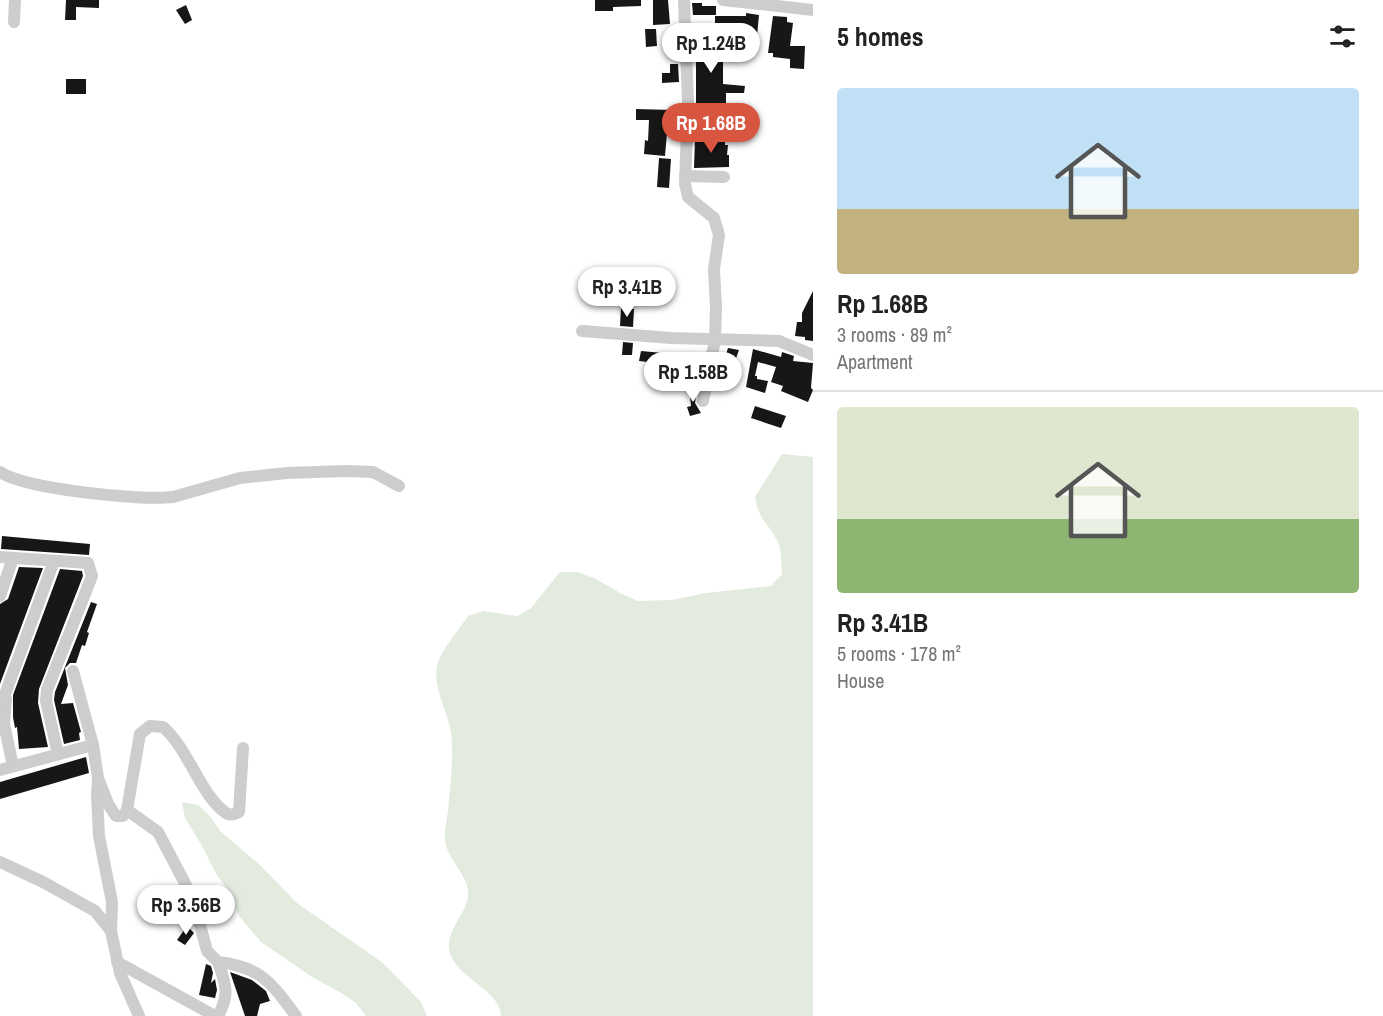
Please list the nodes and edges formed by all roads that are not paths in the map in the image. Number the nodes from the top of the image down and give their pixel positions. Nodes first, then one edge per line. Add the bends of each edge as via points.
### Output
1 (15, 0) edge
2 (684, 0) edge
3 (723, 0) edge
4 (813, 10) edge
5 (14, 22) dead end
6 (686, 176) junction
7 (724, 177) dead end
8 (582, 331) dead end
9 (715, 340) junction
10 (813, 356) edge
11 (703, 401) dead end
12 (0, 472) edge
13 (399, 486) dead end
14 (0, 557) edge
15 (13, 558) junction
16 (54, 561) junction
17 (0, 596) edge
18 (74, 671) dead end
19 (6, 689) junction
20 (0, 708) edge
21 (93, 745) junction
22 (243, 748) dead end
23 (58, 754) junction
24 (13, 766) junction
25 (0, 770) edge
26 (98, 778) junction
27 (127, 810) junction
28 (0, 862) edge
29 (111, 931) junction
30 (117, 962) junction
31 (218, 962) junction
32 (139, 1016) edge
33 (217, 1016) edge
34 (297, 1016) edge

1 - 5 street
2 - 6 street via 688,61
3 - 4 street
6 - 7 street
6 - 9 street via 688,197 718,226
8 - 9 street
9 - 10 street via 779,341
9 - 11 street
12 - 13 street via 27,482 74,490 162,497 240,478 287,473 373,472
14 - 15 street
15 - 16 street
15 - 17 street
16 - 19 street
16 - 23 street via 88,563 92,576 47,690
18 - 21 street
19 - 20 street
19 - 24 street via 4,724
21 - 23 street
21 - 26 street
22 - 27 street via 239,812 231,815 210,796 173,735 163,727 144,729
23 - 24 street
24 - 25 street
26 - 27 street via 116,816 123,816
26 - 29 street via 99,836 110,891
27 - 31 street via 158,832 188,889 207,951
28 - 29 street via 94,911
29 - 30 street
30 - 32 street
30 - 33 street
31 - 33 street via 226,992
31 - 34 street via 241,967 270,982

